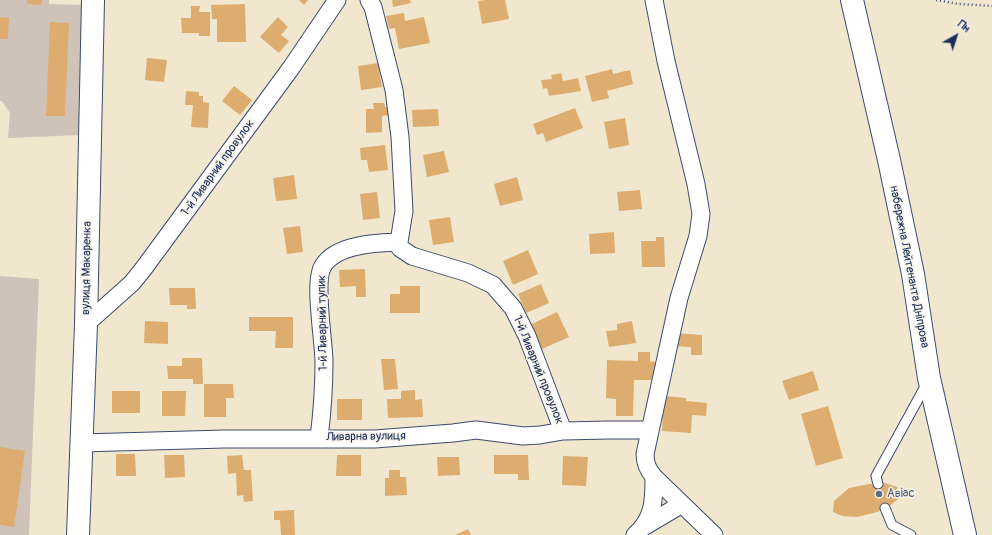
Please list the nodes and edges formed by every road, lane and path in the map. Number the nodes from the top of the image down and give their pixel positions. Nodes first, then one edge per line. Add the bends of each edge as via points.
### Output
1 (93, 0) edge
2 (337, 0) edge
3 (369, 0) edge
4 (654, 0) edge
5 (852, 0) edge
6 (936, 0) edge
7 (992, 6) edge
8 (399, 242) junction
9 (86, 324) junction
10 (929, 378) junction
11 (650, 430) junction
12 (564, 432) junction
13 (319, 438) junction
14 (81, 443) junction
15 (654, 477) junction
16 (878, 484) dead end
17 (682, 504) junction
18 (885, 508) dead end
19 (640, 531) edge
20 (78, 535) edge
21 (714, 535) edge
22 (911, 535) edge
23 (965, 535) edge

1 - 9 main road, вулиця Макаренка
2 - 9 street, 1-й Ливарний провулок via 291,68 144,268 132,283
3 - 8 street via 394,90 400,137 404,212
4 - 11 street via 701,214 698,236 678,298
5 - 10 main road, набережна Лейтенанта Дніпрова via 913,274
6 - 7 path
8 - 12 street, 1-й Ливарний провулок via 400,248 412,256 468,273 493,285 512,308 527,336
8 - 13 street, 1-й Ливарний тупик via 344,250 323,265 319,275 324,344
9 - 14 main road, вулиця Макаренка
10 - 16 lane via 876,476
10 - 23 main road, набережна Лейтенанта Дніпрова
11 - 12 street, Ливарна вулиця
11 - 15 street via 645,459 648,471
12 - 13 street, Ливарна вулиця via 523,436 476,430 375,439
13 - 14 street, Ливарна вулиця
14 - 20 main road, вулиця Макаренка
15 - 17 street
15 - 19 street via 651,510
17 - 19 street
17 - 21 street
18 - 22 lane via 892,525

